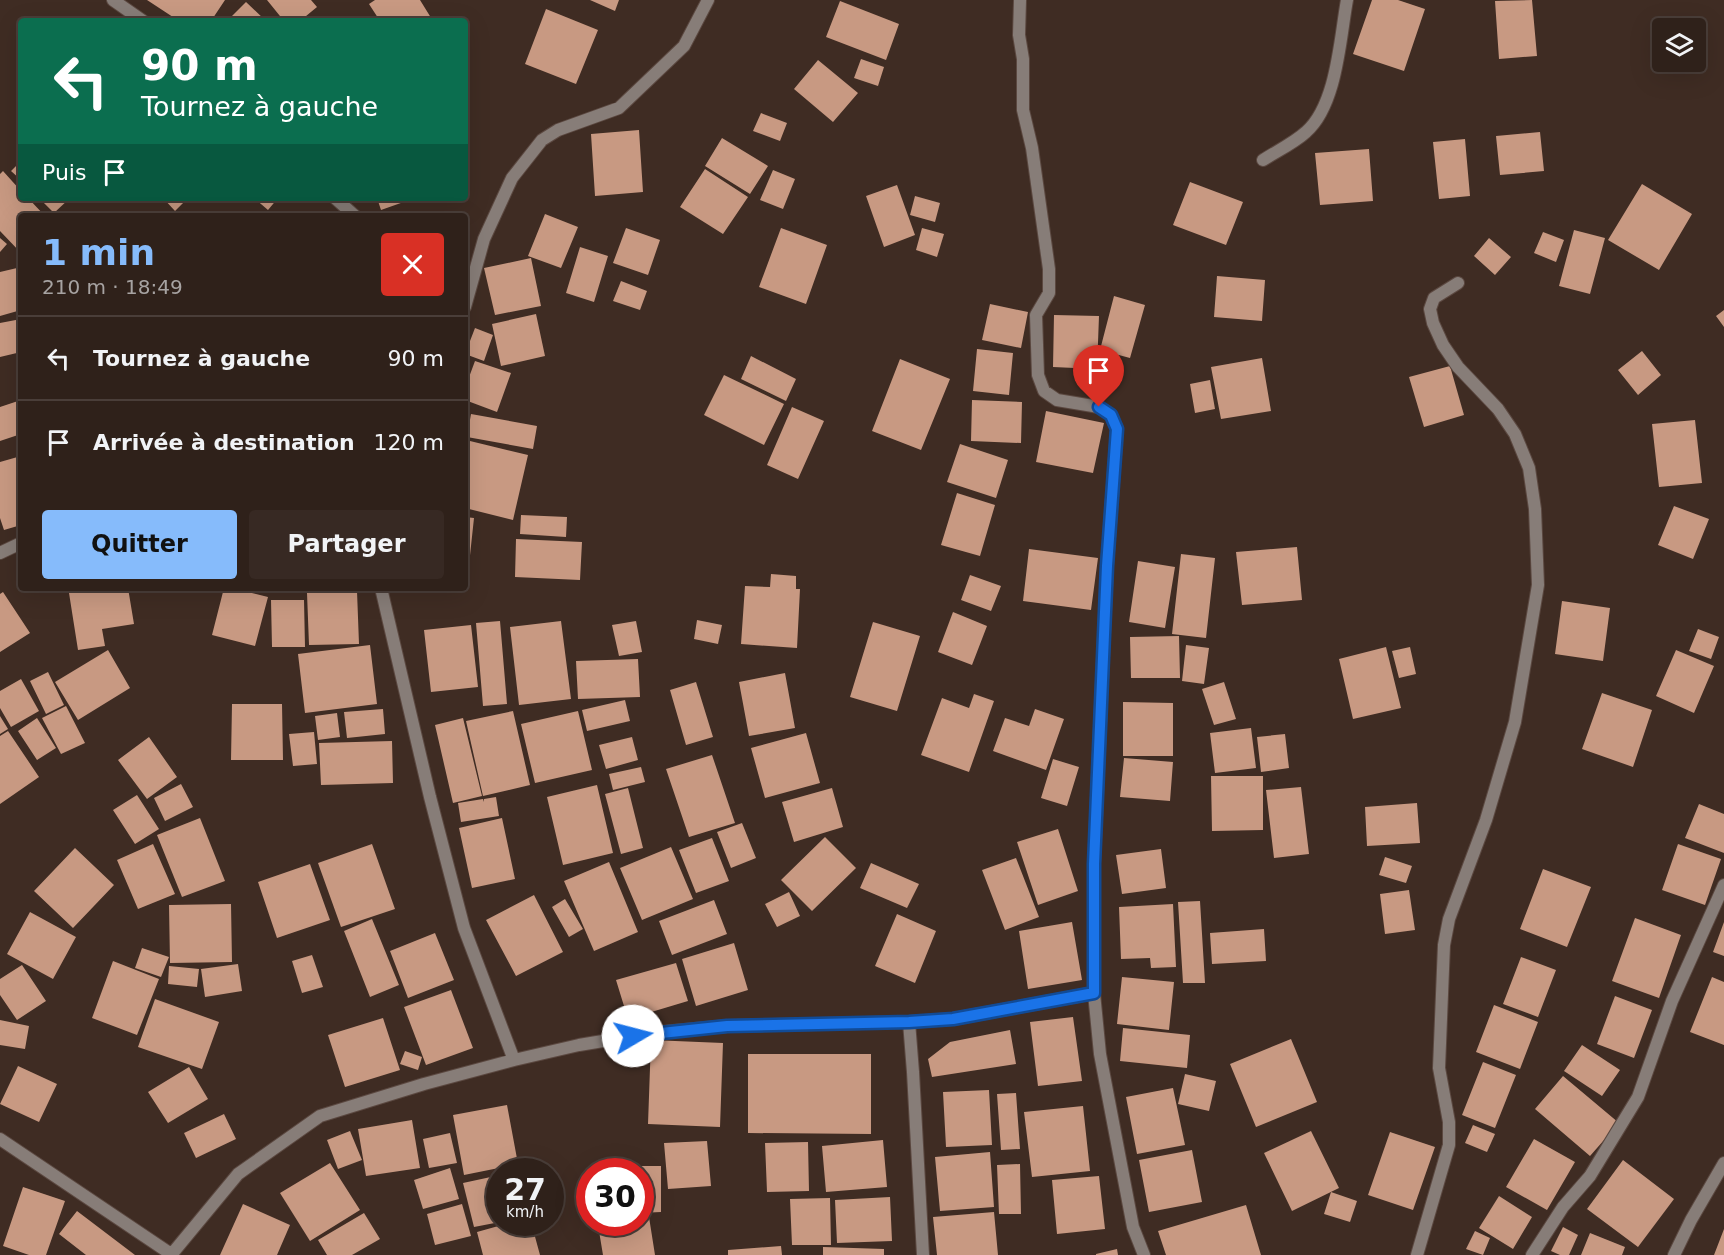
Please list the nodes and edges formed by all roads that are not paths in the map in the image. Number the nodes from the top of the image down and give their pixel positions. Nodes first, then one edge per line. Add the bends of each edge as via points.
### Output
1 (113, 0) edge
2 (708, 0) edge
3 (1020, 0) edge
4 (1347, 0) edge
5 (139, 18) edge
6 (1263, 160) dead end
7 (338, 201) edge
8 (352, 213) edge
9 (1458, 283) dead end
10 (468, 284) edge
11 (18, 544) edge
12 (0, 553) edge
13 (382, 591) edge
14 (1724, 885) edge
15 (1094, 993) junction
16 (909, 1022) junction
17 (514, 1060) junction
18 (0, 1139) edge
19 (1724, 1163) edge
20 (171, 1254) edge
21 (923, 1255) edge
22 (1144, 1255) edge
23 (1417, 1255) edge
24 (1532, 1255) edge
25 (1674, 1255) edge

1 - 5 street
2 - 10 street via 684,46 619,108 558,130 542,140 512,178
3 - 15 street via 1023,110 1049,269 1049,293 1036,315 1038,375 1044,391 1058,400 1099,407 1111,415 1117,429 1096,816
4 - 6 street via 1334,80 1321,112 1308,131
7 - 8 street
9 - 23 street via 1434,298 1430,309 1433,323 1458,367 1515,434 1529,468 1538,585 1515,722 1486,820 1449,919 1444,945 1439,1068 1449,1145
11 - 12 street
13 - 17 street via 464,928
14 - 24 street via 1672,1001 1638,1097 1590,1176 1563,1206
15 - 16 street via 953,1019
15 - 22 street via 1100,1054 1133,1227
16 - 17 street via 727,1026 641,1035
16 - 21 street
17 - 20 street via 320,1116 238,1174
18 - 20 street
19 - 25 street

